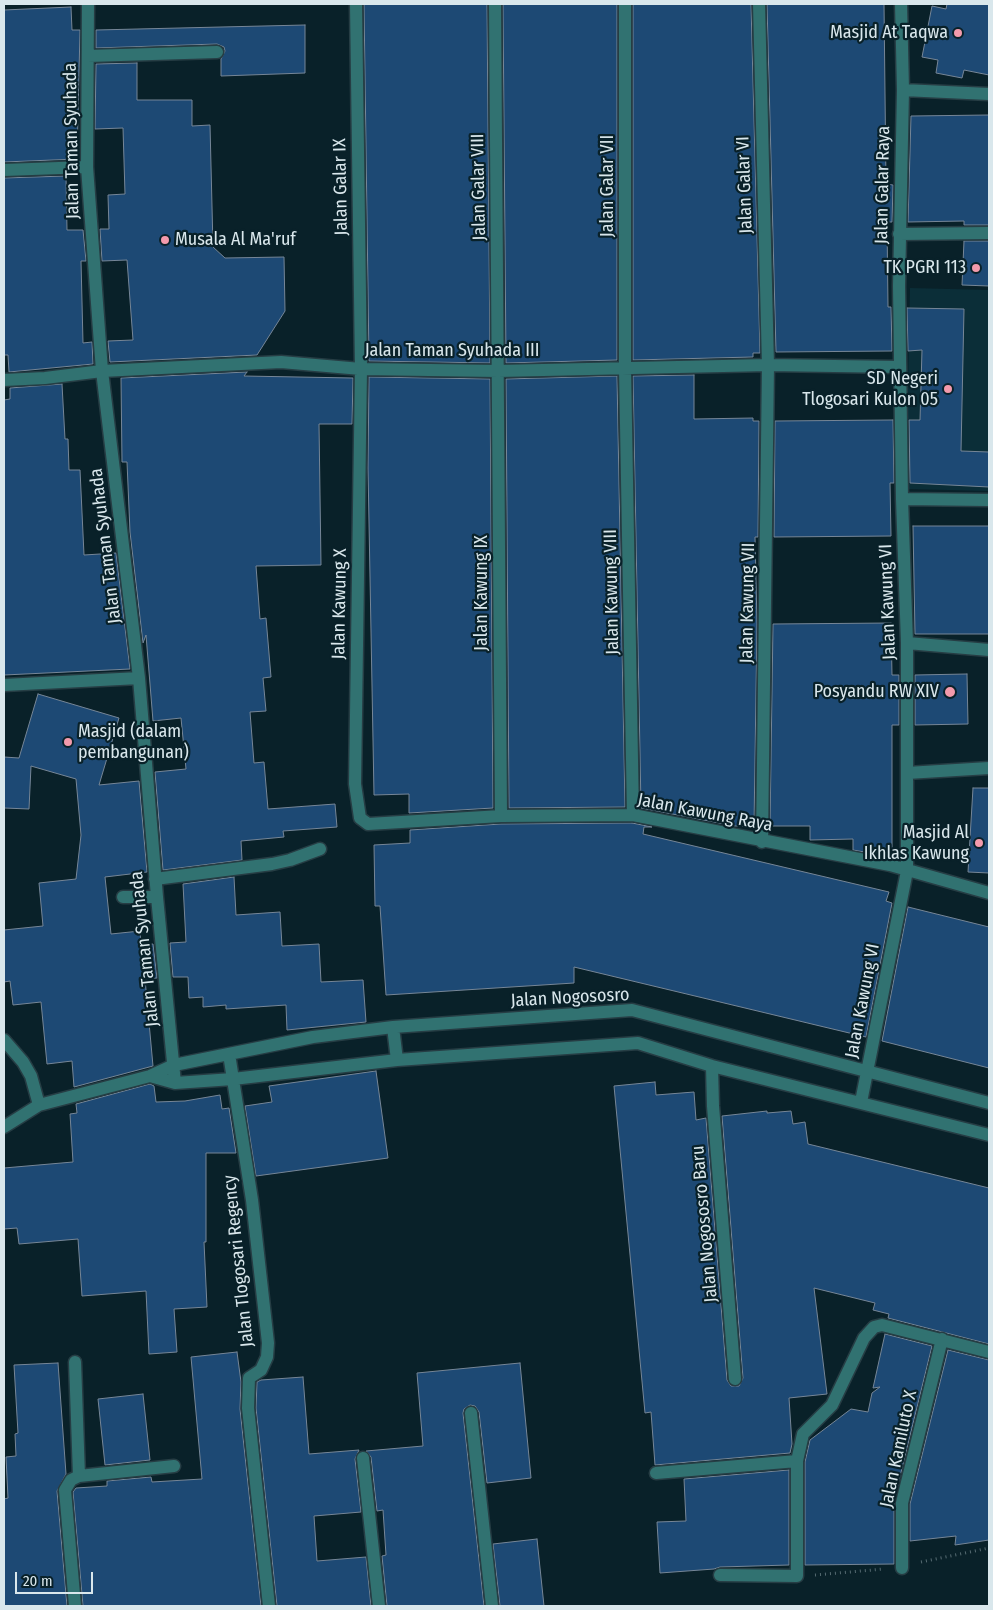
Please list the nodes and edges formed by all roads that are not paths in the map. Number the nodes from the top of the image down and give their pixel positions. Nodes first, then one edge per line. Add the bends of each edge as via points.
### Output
1 (88, 4) edge
2 (356, 4) edge
3 (495, 4) edge
4 (625, 4) edge
5 (759, 4) edge
6 (901, 4) edge
7 (217, 52) dead end
8 (88, 56) junction
9 (903, 90) junction
10 (989, 94) edge
11 (87, 168) junction
12 (4, 170) edge
13 (989, 233) edge
14 (899, 234) junction
15 (768, 365) junction
16 (900, 367) junction
17 (625, 368) junction
18 (361, 369) junction
19 (102, 371) junction
20 (498, 371) junction
21 (4, 380) edge
22 (902, 499) junction
23 (989, 500) edge
24 (907, 643) junction
25 (989, 650) edge
26 (139, 678) junction
27 (4, 685) edge
28 (989, 768) edge
29 (907, 773) junction
30 (633, 815) junction
31 (501, 816) junction
32 (378, 824) joint
33 (762, 842) junction
34 (320, 850) dead end
35 (907, 871) junction
36 (155, 879) junction
37 (989, 892) edge
38 (123, 897) dead end
39 (156, 897) junction
40 (393, 1027) junction
41 (4, 1040) edge
42 (229, 1054) junction
43 (397, 1060) junction
44 (174, 1065) junction
45 (712, 1066) junction
46 (867, 1070) junction
47 (150, 1076) junction
48 (233, 1079) junction
49 (175, 1083) junction
50 (861, 1102) junction
51 (989, 1103) edge
52 (38, 1105) junction
53 (4, 1127) edge
54 (989, 1135) edge
55 (942, 1339) junction
56 (989, 1352) edge
57 (75, 1362) dead end
58 (735, 1379) dead end
59 (471, 1413) dead end
60 (363, 1458) dead end
61 (797, 1461) junction
62 (174, 1466) dead end
63 (656, 1473) dead end
64 (79, 1476) junction
65 (902, 1568) dead end
66 (720, 1575) dead end
67 (75, 1606) edge
68 (269, 1606) edge
69 (379, 1606) edge
70 (492, 1606) edge

1 - 8 street, Jalan Taman Syuhada
2 - 18 street, Jalan Galar IX
3 - 20 street, Jalan Galar VIII
4 - 17 street, Jalan Galar VII
5 - 15 street, Jalan Galar VI
6 - 9 street, Jalan Galar Raya
7 - 8 street
8 - 11 street, Jalan Taman Syuhada
9 - 10 street
9 - 14 street, Jalan Galar Raya
11 - 12 street
11 - 19 street, Jalan Taman Syuhada
13 - 14 street
14 - 16 street, Jalan Galar Raya
15 - 16 street, Jalan Taman Syuhada III
15 - 17 street, Jalan Taman Syuhada III
15 - 33 street, Jalan Kawung VII
16 - 22 street, Jalan Kawung VI
17 - 20 street, Jalan Taman Syuhada III
17 - 30 street, Jalan Kawung VIII
18 - 19 street, Jalan Taman Syuhada III via 281,362
18 - 20 street, Jalan Taman Syuhada III
18 - 32 street, Jalan Kawung X via 355,784 360,818 368,824
19 - 21 street, Jalan Taman Syuhada III
19 - 26 street, Jalan Taman Syuhada
20 - 31 street, Jalan Kawung IX
22 - 23 street
22 - 24 street, Jalan Kawung VI
24 - 25 street
24 - 29 street, Jalan Kawung VI
26 - 27 street
26 - 36 street, Jalan Taman Syuhada
28 - 29 street
29 - 35 street, Jalan Kawung VI
30 - 31 street, Jalan Kawung Raya
30 - 33 street, Jalan Kawung Raya
31 - 32 street, Jalan Kawung Raya
33 - 35 street, Jalan Kawung Raya via 890,865
34 - 36 street via 272,864
35 - 37 street, Jalan Kawung Raya
35 - 46 street, Jalan Kawung VI
36 - 39 street, Jalan Taman Syuhada
38 - 39 street
39 - 44 street, Jalan Taman Syuhada
40 - 42 street, Jalan Nogososro via 314,1037
40 - 43 street
40 - 46 street, Jalan Nogososro via 632,1010
41 - 52 street via 24,1062
42 - 44 street, Jalan Nogososro
42 - 48 street, Jalan Tlogosari Regency
43 - 45 street via 638,1043
43 - 48 street
44 - 47 street, Jalan Nogososro
44 - 49 street, Jalan Taman Syuhada
45 - 50 street
45 - 58 street, Jalan Nogososro Baru
46 - 50 street, Jalan Kawung VI
46 - 51 street, Jalan Nogososro
47 - 49 street
47 - 52 street, Jalan Nogososro
48 - 49 street
48 - 68 street, Jalan Tlogosari Regency via 252,1200 268,1343 261,1370 249,1378 248,1408
50 - 54 street
52 - 53 street, Jalan Nogososro
55 - 56 street
55 - 61 street via 882,1325 874,1327 864,1338 832,1405 803,1434
55 - 65 street, Jalan Kamiluto X via 902,1503
57 - 64 street
59 - 70 street
60 - 69 street
61 - 63 street
61 - 66 street via 797,1576
62 - 64 street
64 - 67 street via 71,1480 65,1490

